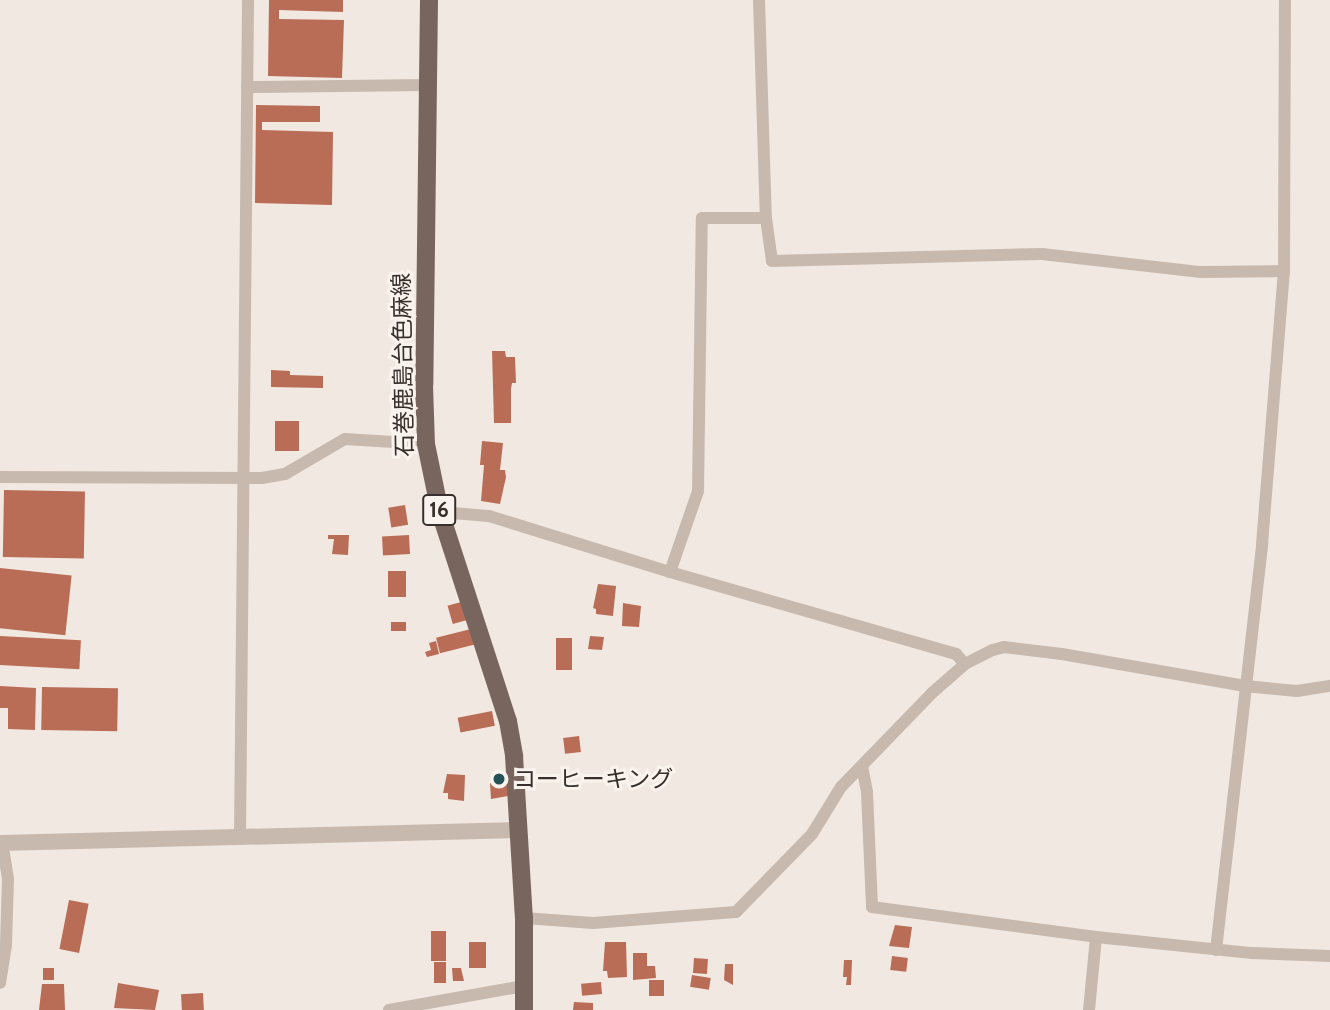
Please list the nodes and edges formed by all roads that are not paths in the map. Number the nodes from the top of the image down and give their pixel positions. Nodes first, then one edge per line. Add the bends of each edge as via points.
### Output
1 (247, 0) edge
2 (429, 0) edge
3 (760, 0) edge
4 (1285, 0) edge
5 (427, 85) junction
6 (247, 87) junction
7 (766, 218) junction
8 (1284, 271) junction
9 (426, 444) junction
10 (0, 477) edge
11 (243, 479) junction
12 (440, 512) junction
13 (670, 572) junction
14 (965, 664) junction
15 (1245, 686) junction
16 (1330, 686) edge
17 (862, 766) junction
18 (519, 830) junction
19 (240, 838) junction
20 (1, 842) edge
21 (524, 918) junction
22 (1096, 937) junction
23 (1216, 950) junction
24 (1330, 956) edge
25 (0, 983) edge
26 (524, 986) junction
27 (389, 1010) edge
28 (524, 1010) edge
29 (1088, 1010) edge

1 - 6 street
2 - 5 main road, 石巻鹿島台色麻線 / 16
3 - 7 street
4 - 8 street
5 - 6 street
5 - 9 main road, 石巻鹿島台色麻線 / 16
6 - 11 street
7 - 8 street via 772,261 1042,254 1201,272
7 - 13 street via 702,218 698,491
8 - 15 street via 1262,544
9 - 11 street via 345,439 285,474
9 - 12 main road, 石巻鹿島台色麻線 / 16
10 - 11 street
11 - 19 street
12 - 13 street via 489,516
12 - 18 main road, 石巻鹿島台色麻線 / 16 via 509,721
13 - 14 street via 956,654
14 - 15 street via 1004,647
14 - 17 street
15 - 16 street via 1297,691
15 - 23 street
17 - 21 street via 841,787 812,835 736,912 593,923
17 - 22 street via 872,907
18 - 19 street
18 - 21 main road, 石巻鹿島台色麻線 / 16
19 - 20 street
20 - 25 street via 8,879
21 - 26 main road, 石巻鹿島台色麻線 / 16
22 - 23 street
22 - 29 street
23 - 24 street
26 - 27 street
26 - 28 main road, 石巻鹿島台色麻線 / 16

